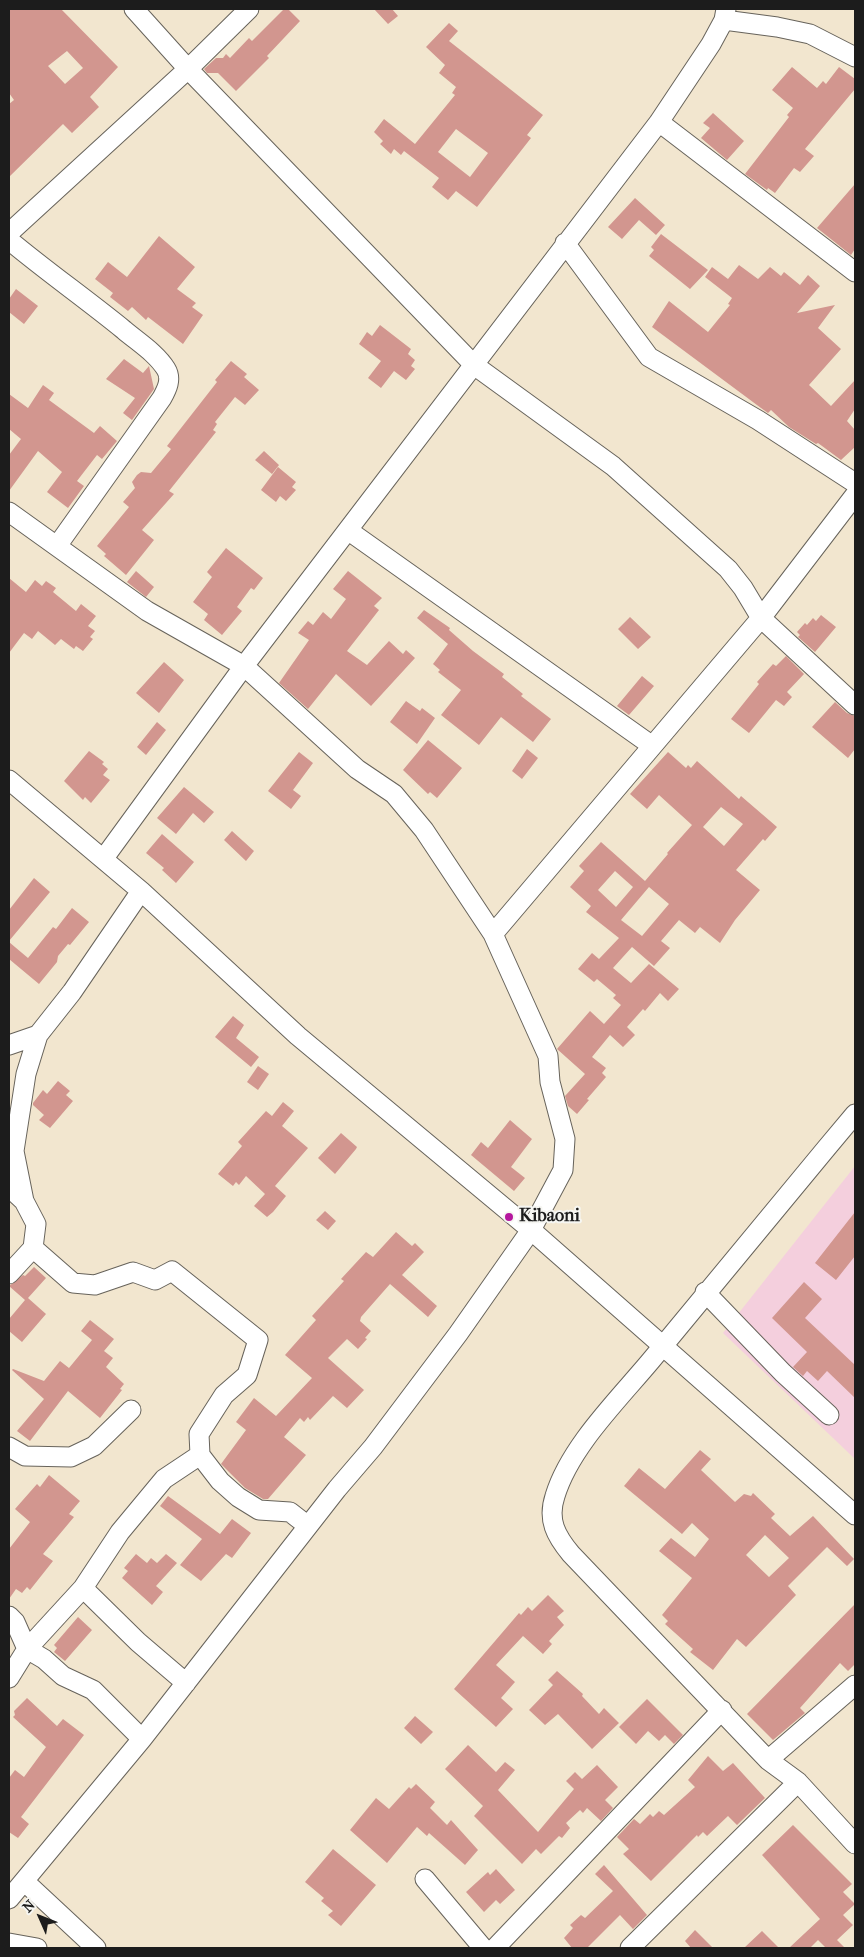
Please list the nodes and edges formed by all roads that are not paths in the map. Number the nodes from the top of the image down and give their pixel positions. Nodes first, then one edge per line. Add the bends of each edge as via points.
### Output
1 (134, 9) edge
2 (249, 9) edge
3 (725, 15) edge
4 (855, 57) edge
5 (188, 69) junction
6 (659, 122) junction
7 (9, 233) edge
8 (9, 240) edge
9 (564, 243) junction
10 (855, 272) edge
11 (474, 365) junction
12 (855, 483) edge
13 (855, 494) edge
14 (9, 512) edge
15 (349, 531) junction
16 (57, 546) junction
17 (761, 618) junction
18 (244, 666) junction
19 (855, 705) edge
20 (651, 745) junction
21 (9, 780) edge
22 (104, 858) junction
23 (141, 891) junction
24 (493, 934) junction
25 (38, 1035) junction
26 (9, 1045) edge
27 (855, 1114) edge
28 (9, 1187) edge
29 (24, 1201) junction
30 (531, 1230) junction
31 (33, 1248) junction
32 (9, 1274) edge
33 (705, 1292) junction
34 (664, 1345) junction
35 (131, 1410) dead end
36 (829, 1415) dead end
37 (9, 1447) edge
38 (200, 1455) junction
39 (855, 1515) edge
40 (308, 1526) junction
41 (84, 1588) junction
42 (9, 1616) edge
43 (27, 1649) junction
44 (9, 1678) edge
45 (186, 1683) junction
46 (855, 1685) edge
47 (722, 1710) junction
48 (142, 1739) junction
49 (768, 1760) junction
50 (798, 1782) junction
51 (855, 1844) edge
52 (425, 1879) dead end
53 (24, 1881) junction
54 (9, 1899) edge
55 (9, 1943) edge
56 (37, 1948) edge
57 (96, 1948) edge
58 (483, 1948) edge
59 (495, 1948) edge
60 (630, 1948) edge

1 - 5 street
2 - 5 street
3 - 4 street via 810,34
3 - 6 street via 711,44
5 - 7 street
5 - 11 street
6 - 9 street
6 - 10 street
8 - 16 street via 153,354 168,377 169,385 162,398
9 - 11 street
9 - 12 street via 649,357 758,420
11 - 15 street
11 - 17 street via 613,466 728,569
13 - 17 street
14 - 16 street
15 - 18 street
15 - 20 street
16 - 18 street via 147,611
17 - 19 street
17 - 20 street
18 - 22 street
18 - 24 street via 357,769 394,794 424,830
20 - 24 street
21 - 22 street
22 - 23 street
23 - 25 street via 72,992
23 - 30 street via 298,1036
24 - 30 street via 548,1056 550,1082 565,1139 563,1170
25 - 26 street
25 - 29 street via 26,1074 14,1151
27 - 33 street
28 - 29 street
29 - 31 street via 36,1224
30 - 34 street
30 - 40 street via 436,1364
31 - 32 street
31 - 38 street via 73,1283 95,1285 133,1272 155,1280 172,1271 258,1340 247,1375 224,1395 199,1434
33 - 34 street
33 - 36 street via 783,1373
34 - 39 street
34 - 47 street via 585,1440 564,1472 555,1496 552,1522 556,1534 571,1554
35 - 37 street via 94,1446 71,1457 25,1456
38 - 40 street via 220,1481 238,1497 259,1510 290,1512
38 - 41 street via 164,1479 120,1532
40 - 45 street
41 - 43 street
41 - 45 street via 125,1630
42 - 43 street
43 - 44 street
43 - 48 street via 63,1676 93,1690
45 - 48 street
46 - 49 street
47 - 49 street
47 - 59 street
48 - 53 street
49 - 50 street
50 - 51 street
50 - 60 street
52 - 58 street
53 - 54 street
53 - 57 street
55 - 56 street

